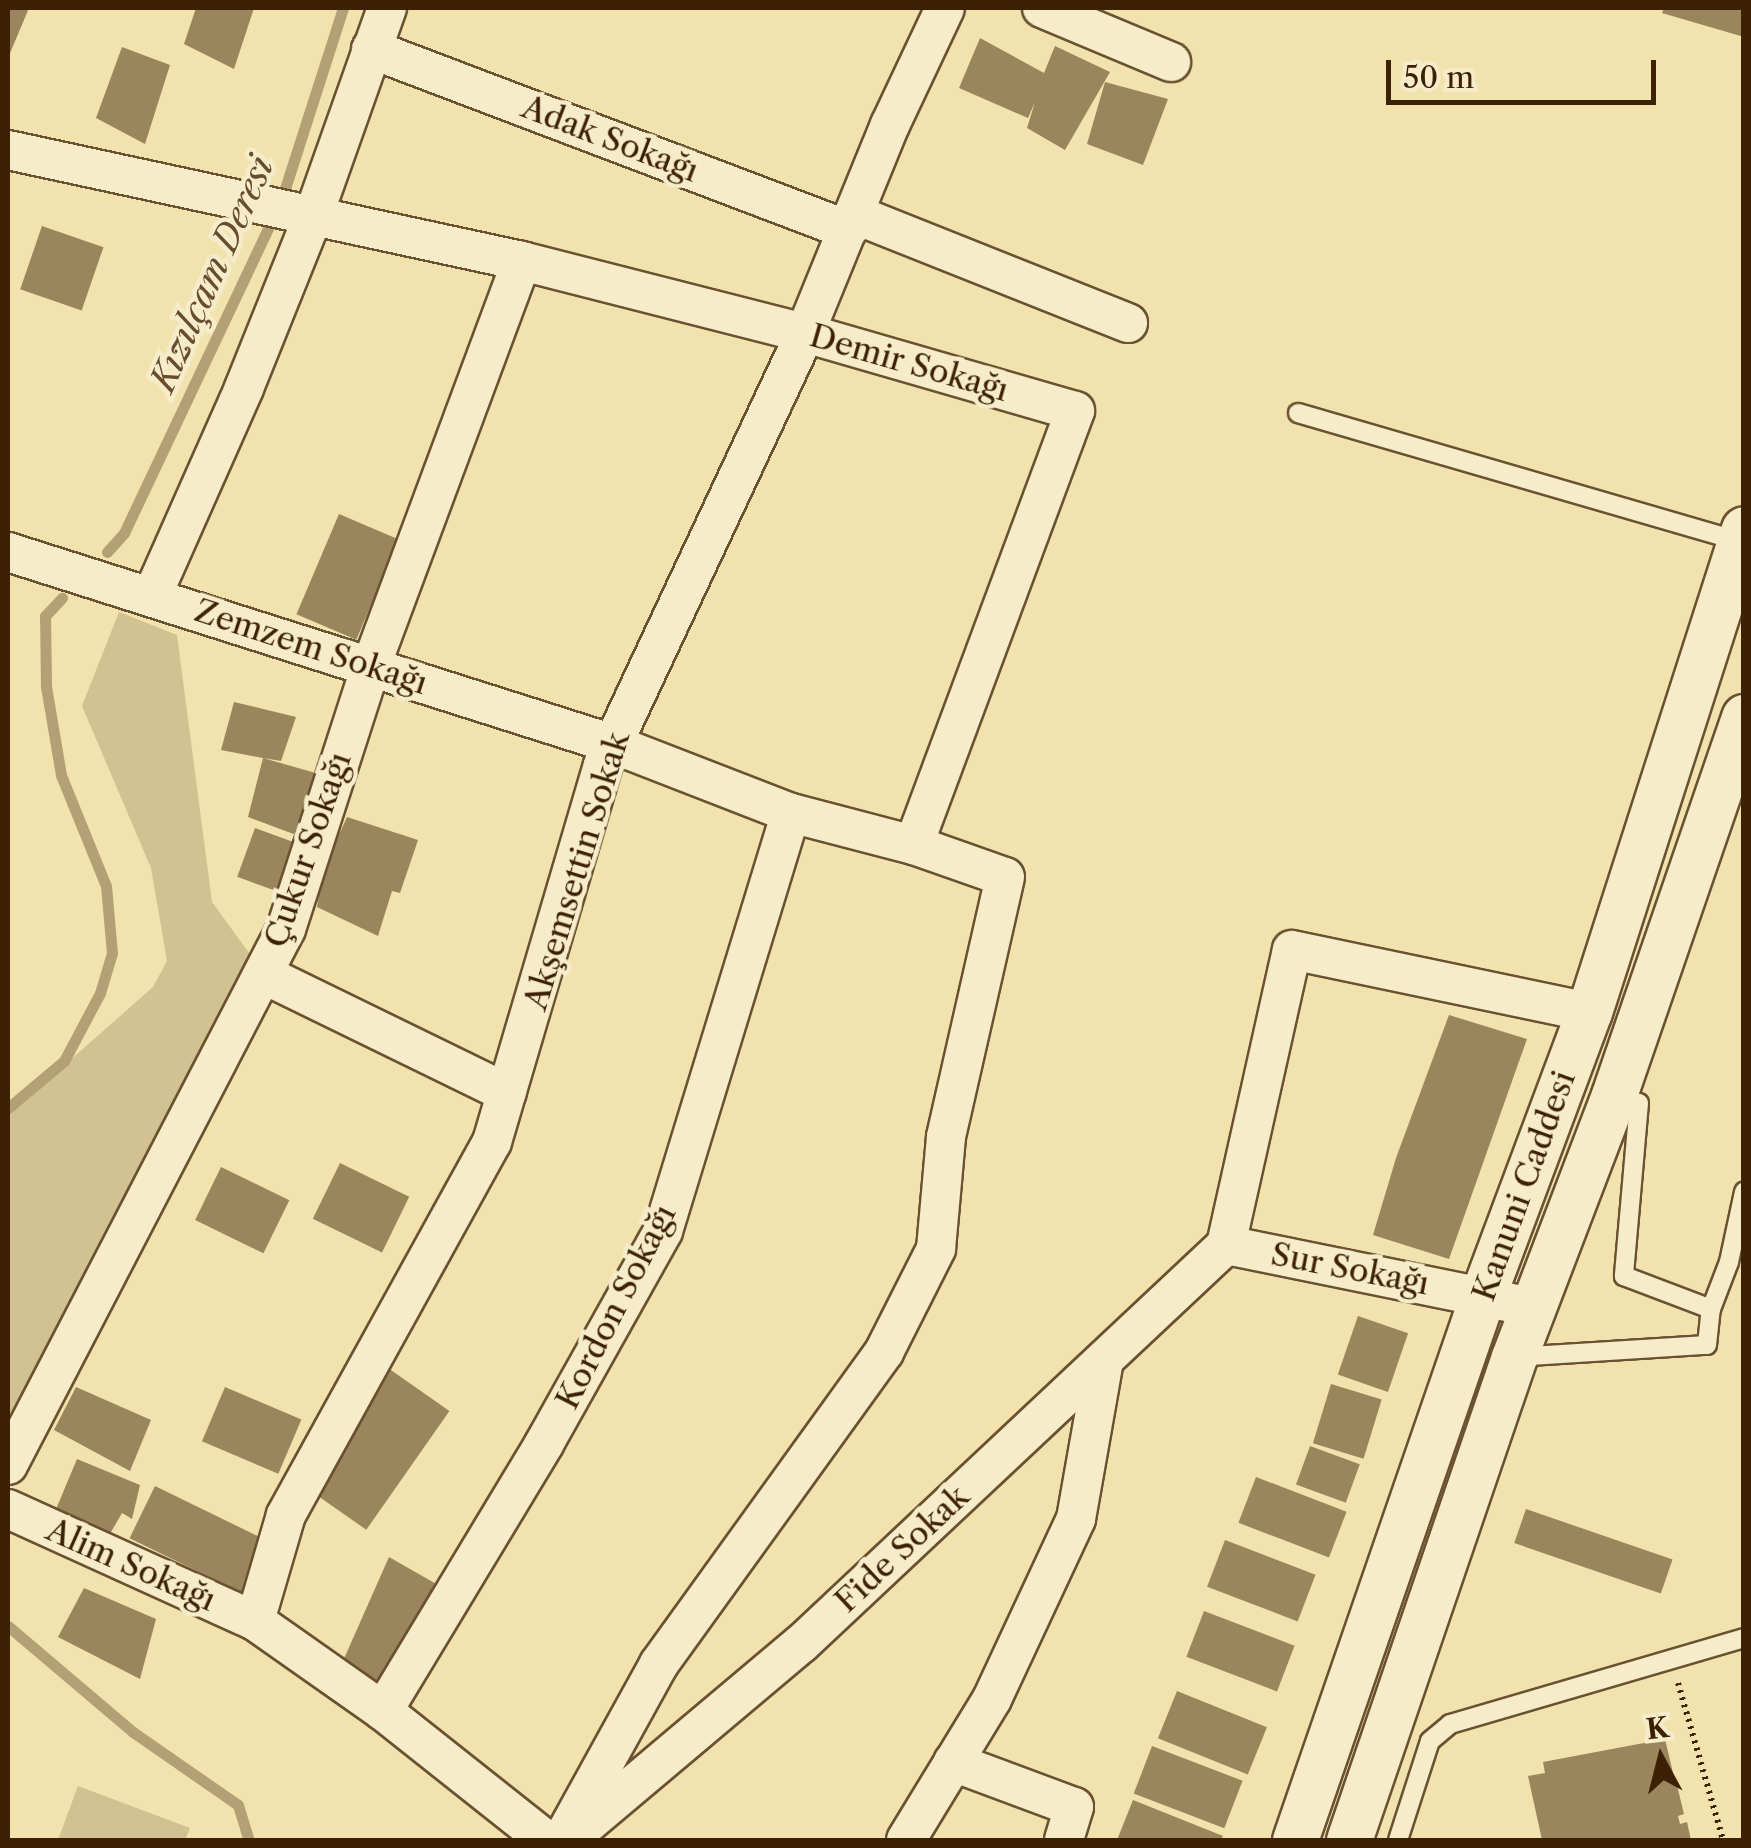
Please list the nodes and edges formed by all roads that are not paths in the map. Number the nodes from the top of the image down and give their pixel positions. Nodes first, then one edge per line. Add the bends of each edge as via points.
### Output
1 (387, 8) edge
2 (1042, 8) edge
3 (932, 12) edge
4 (371, 49) junction
5 (1172, 62) dead end
6 (8, 150) edge
7 (303, 211) junction
8 (851, 222) junction
9 (522, 261) junction
10 (1128, 323) dead end
11 (805, 333) junction
12 (1298, 413) dead end
13 (1742, 538) edge
14 (8, 552) edge
15 (152, 596) junction
16 (371, 666) junction
17 (1744, 717) edge
18 (613, 744) junction
19 (791, 813) junction
20 (914, 846) junction
21 (263, 974) junction
22 (1588, 1012) junction
23 (507, 1093) junction
24 (1614, 1095) junction
25 (1744, 1192) edge
26 (1226, 1246) junction
27 (1483, 1294) junction
28 (1532, 1307) junction
29 (1710, 1309) junction
30 (1514, 1357) junction
31 (1104, 1361) junction
32 (8, 1466) edge
33 (8, 1508) edge
34 (254, 1620) junction
35 (1744, 1638) edge
36 (383, 1711) junction
37 (953, 1762) junction
38 (546, 1840) edge
39 (565, 1840) edge
40 (906, 1840) edge
41 (1064, 1840) edge
42 (1295, 1840) edge
43 (1349, 1840) edge
44 (1398, 1840) edge

1 - 4 street
2 - 5 street
3 - 8 street, Akşemsettin Sokak
4 - 7 street
4 - 8 street, Adak Sokağı
6 - 7 street, Demir Sokağı
7 - 9 street, Demir Sokağı
7 - 15 street via 244,388
8 - 10 street, Adak Sokağı
8 - 11 street, Akşemsettin Sokak
9 - 11 street, Demir Sokağı
9 - 16 street, Çukur Sokağı
11 - 18 street, Akşemsettin Sokak
11 - 20 street, Demir Sokağı via 1074,410
12 - 13 lane
13 - 22 street, Kanuni Caddesi
14 - 15 street, Zemzem Sokağı
15 - 16 street, Zemzem Sokağı
16 - 18 street, Zemzem Sokağı
16 - 21 street, Çukur Sokağı via 286,928
17 - 24 street, Kanuni Caddesi
18 - 19 street, Zemzem Sokağı
18 - 23 street, Akşemsettin Sokak
19 - 20 street, Zemzem Sokağı
19 - 36 street, Kordon Sokağı via 663,1231
20 - 39 street, Zemzem Sokağı via 1006,877 946,1137 936,1249 884,1352 659,1664
21 - 23 street
21 - 32 street, Çukur Sokağı
22 - 26 street via 1292,950
22 - 27 street, Kanuni Caddesi
23 - 34 street, Akşemsettin Sokak via 492,1142 286,1516
24 - 28 street, Kanuni Caddesi
24 - 29 lane via 1639,1103 1624,1276
25 - 29 lane via 1729,1262
26 - 27 street, Sur Sokağı
26 - 31 street, Fide Sokak
27 - 28 street, Sur Sokağı
27 - 42 street, Kanuni Caddesi
28 - 30 street, Kanuni Caddesi
29 - 30 lane via 1707,1345
30 - 43 street, Kanuni Caddesi
31 - 37 street via 1076,1519 992,1699
31 - 39 street, Fide Sokak via 802,1644
33 - 34 street, Alim Sokağı
34 - 36 street, Alim Sokağı
35 - 44 lane via 1450,1724 1430,1741
36 - 38 street, Alim Sokağı
37 - 40 street
37 - 41 street via 1074,1807

